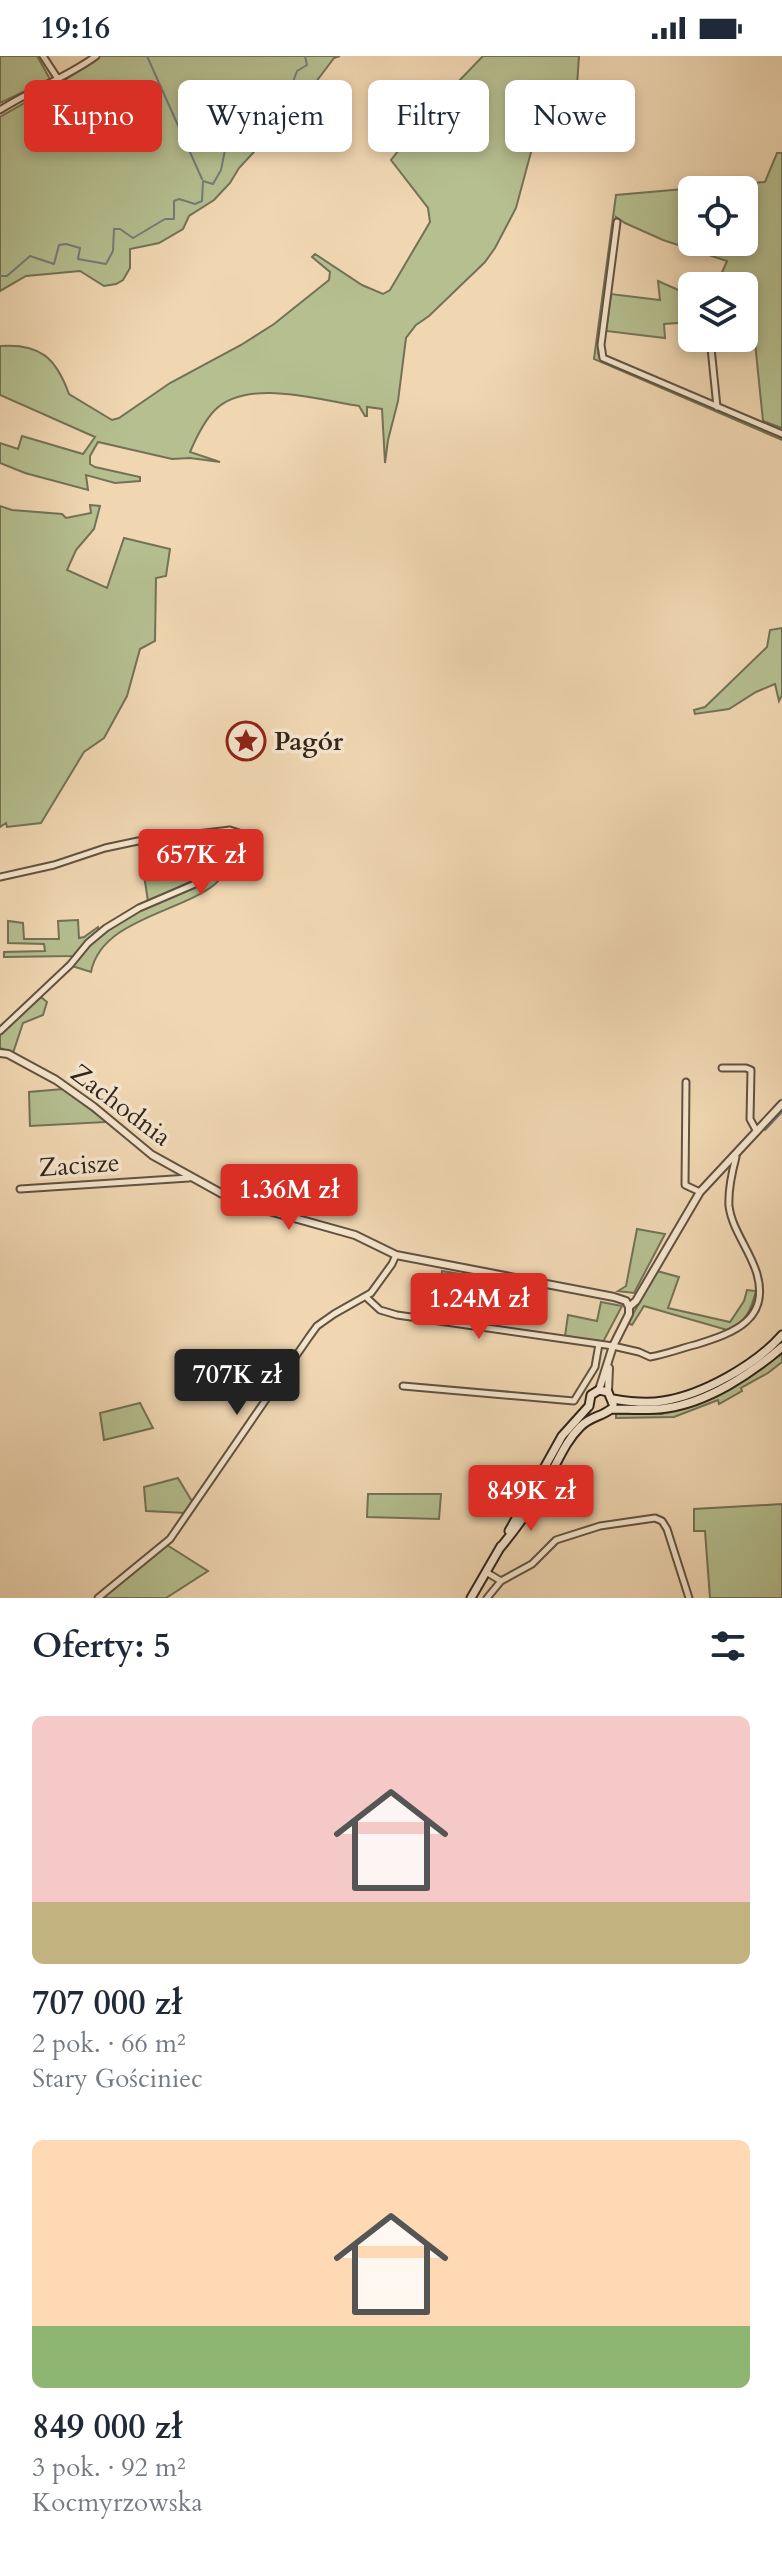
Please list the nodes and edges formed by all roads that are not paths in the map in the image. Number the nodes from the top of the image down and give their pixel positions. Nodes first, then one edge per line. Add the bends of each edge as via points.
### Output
1 (43, 56) edge
2 (96, 56) edge
3 (58, 79) junction
4 (0, 110) edge
5 (617, 222) dead end
6 (711, 352) edge
7 (717, 407) junction
8 (782, 434) edge
9 (0, 877) edge
10 (0, 1031) edge
11 (0, 1053) edge
12 (722, 1068) dead end
13 (686, 1082) dead end
14 (782, 1104) edge
15 (756, 1130) junction
16 (733, 1154) junction
17 (189, 1178) junction
18 (20, 1189) dead end
19 (700, 1192) junction
20 (396, 1255) junction
21 (366, 1297) junction
22 (629, 1307) junction
23 (782, 1335) edge
24 (599, 1344) junction
25 (613, 1346) junction
26 (782, 1347) edge
27 (609, 1362) junction
28 (403, 1386) dead end
29 (599, 1390) junction
30 (611, 1396) junction
31 (589, 1406) junction
32 (611, 1409) junction
33 (597, 1414) junction
34 (500, 1548) junction
35 (486, 1572) junction
36 (501, 1581) junction
37 (98, 1598) edge
38 (471, 1598) edge
39 (487, 1598) edge
40 (689, 1598) edge

1 - 3 street
2 - 3 street
3 - 4 street
5 - 7 street via 601,355
6 - 7 street
7 - 8 street
9 - 10 street via 138,841 239,833 239,841 195,884 106,928
11 - 17 street, Zachodnia via 56,1080
12 - 15 street via 751,1070 750,1119
13 - 19 street via 685,1185
14 - 15 street
15 - 16 street
16 - 19 street
16 - 25 street via 730,1208 758,1277 753,1315 737,1330 657,1356
17 - 18 street, Zacisze
17 - 20 street, Zachodnia via 237,1202 355,1235
19 - 22 street
20 - 21 street
20 - 22 street, Zachodnia via 614,1297
21 - 24 street via 380,1310 397,1315
21 - 37 street via 317,1326 170,1539
22 - 25 street
23 - 30 main road via 752,1362 691,1394 651,1403
24 - 25 street
24 - 28 street via 595,1367 574,1401
25 - 27 street
26 - 32 main road via 759,1367 693,1401 658,1409
27 - 29 street
27 - 30 street
29 - 30 main road
29 - 31 main road via 591,1395
30 - 32 main road
31 - 33 main road
31 - 34 main road via 562,1436
32 - 33 main road
33 - 34 main road via 579,1427
34 - 35 main road
35 - 36 street
35 - 38 main road
36 - 39 street
36 - 40 street via 570,1533 651,1518 664,1523

